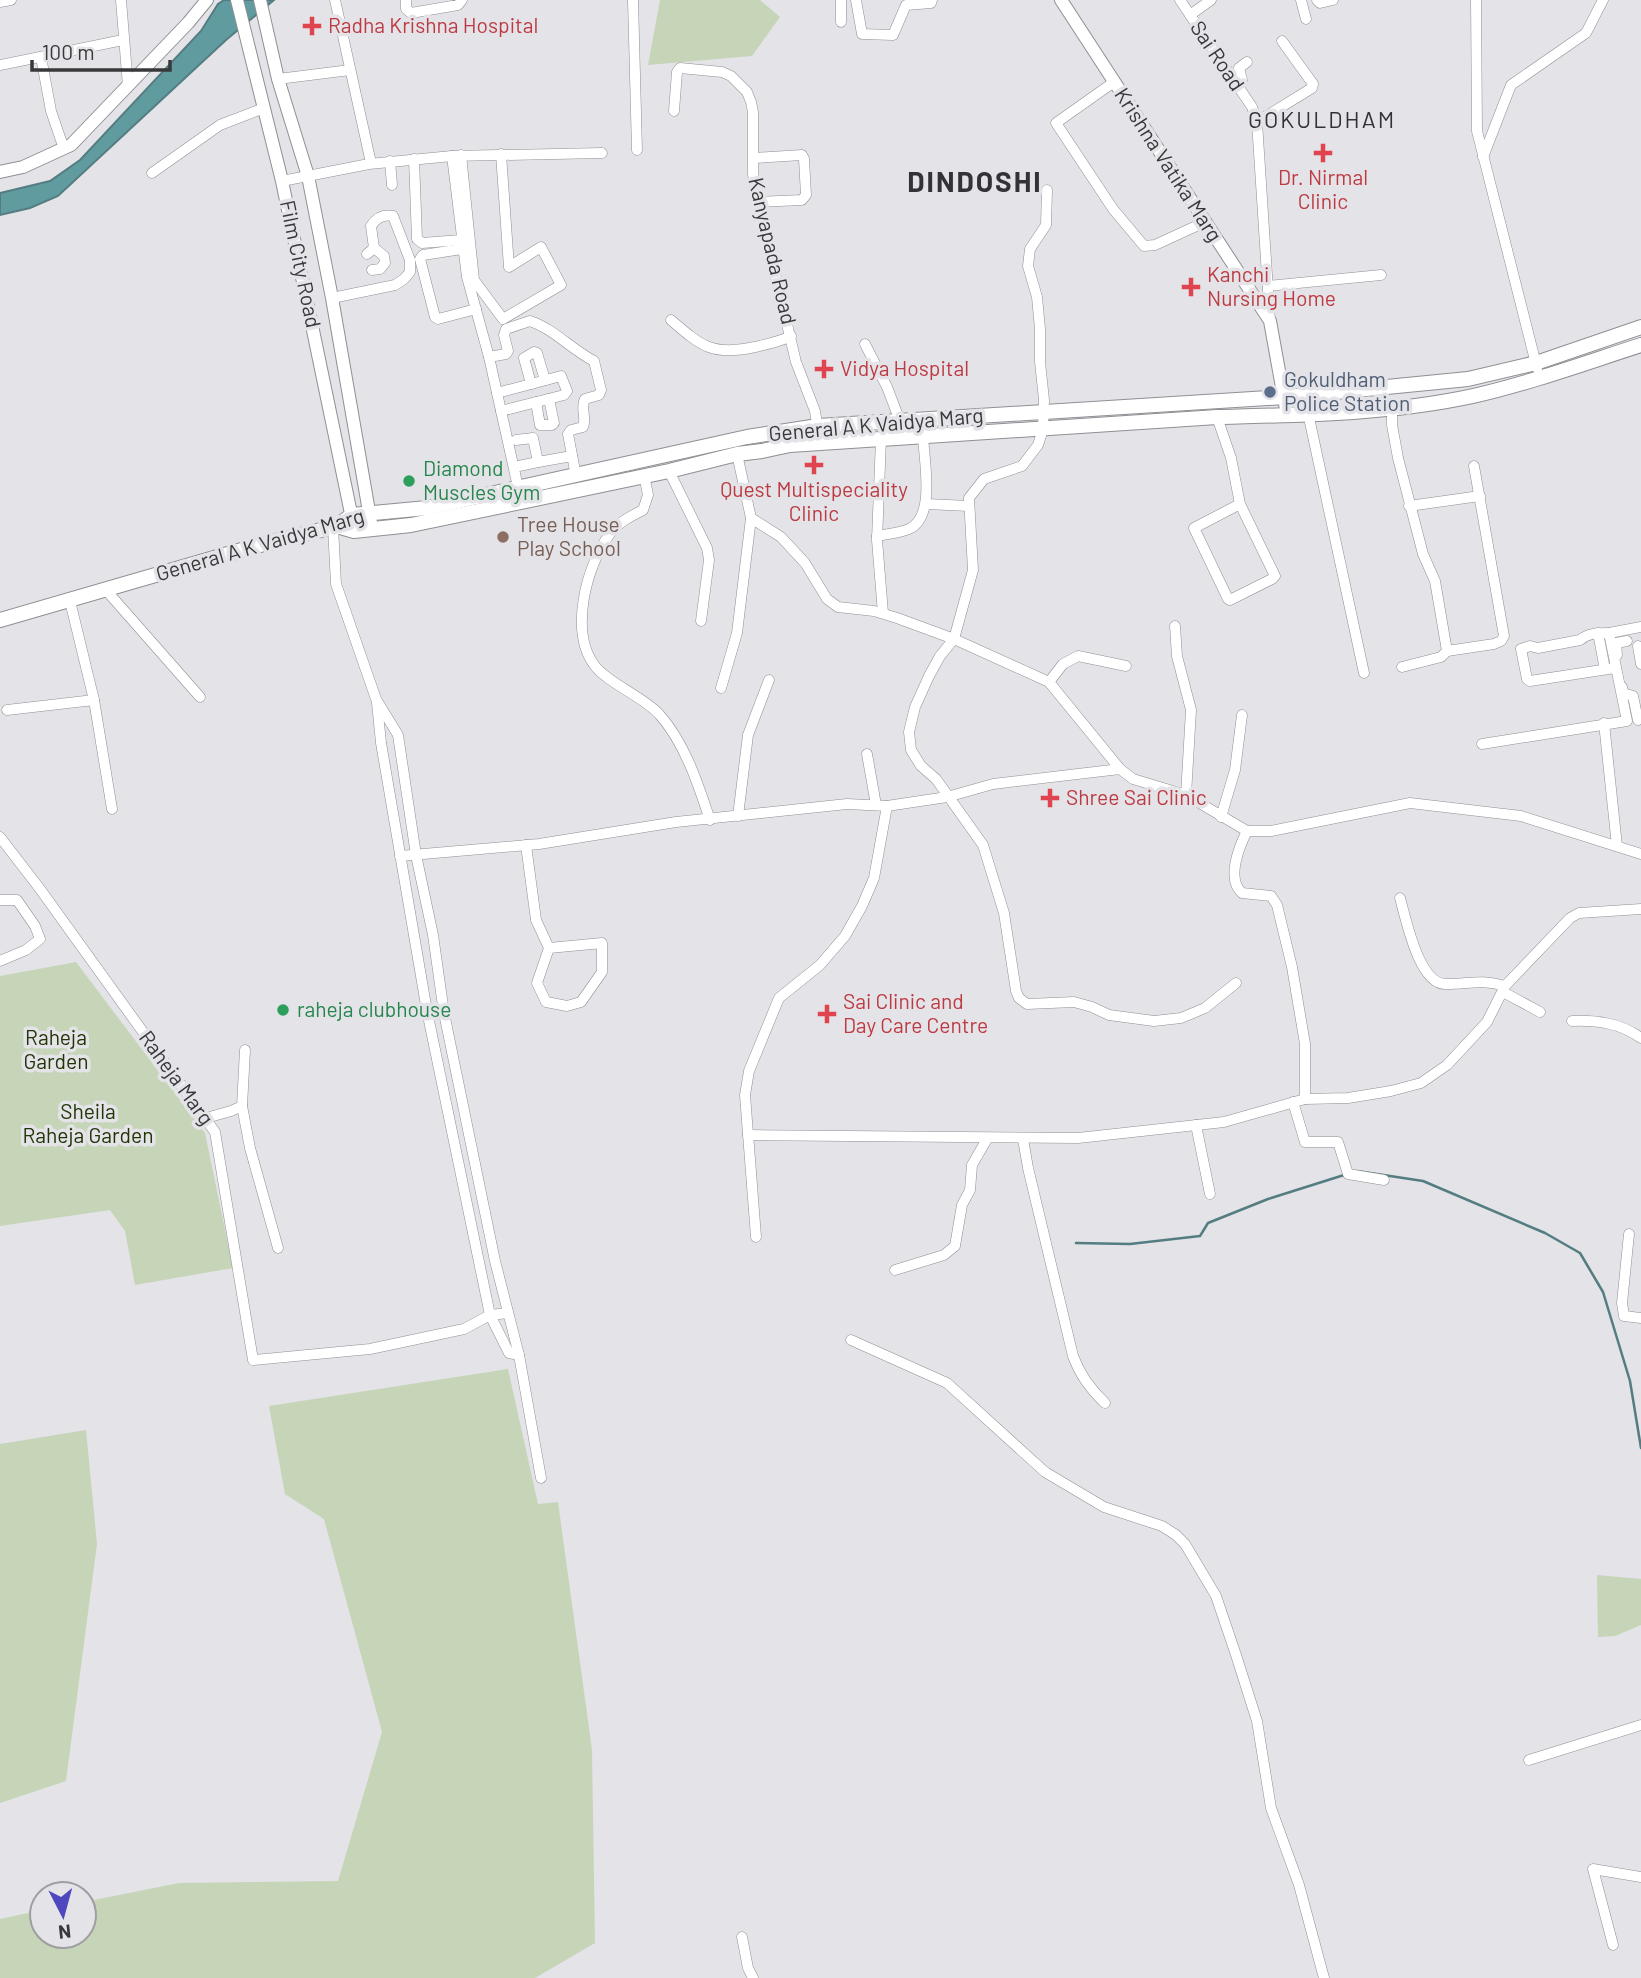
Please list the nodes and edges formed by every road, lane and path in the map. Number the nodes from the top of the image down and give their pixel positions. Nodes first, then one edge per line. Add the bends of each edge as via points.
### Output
1 (11, 0) edge
2 (121, 0) edge
3 (207, 0) edge
4 (237, 0) edge
5 (260, 0) edge
6 (335, 0) edge
7 (406, 0) edge
8 (463, 0) edge
9 (633, 0) edge
10 (841, 0) edge
11 (856, 0) edge
12 (932, 0) edge
13 (1061, 0) edge
14 (1180, 0) edge
15 (1211, 0) edge
16 (1301, 0) edge
17 (1317, 0) edge
18 (1333, 0) edge
19 (1476, 0) edge
20 (1603, 0) edge
21 (0, 2) edge
22 (1190, 15) junction
23 (1306, 19) dead end
24 (841, 22) dead end
25 (123, 40) junction
26 (1282, 41) dead end
27 (272, 53) junction
28 (252, 56) junction
29 (41, 57) junction
30 (1247, 62) dead end
31 (0, 65) edge
32 (351, 69) junction
33 (278, 79) junction
34 (1114, 82) junction
35 (1241, 83) junction
36 (128, 86) junction
37 (264, 108) junction
38 (674, 111) dead end
39 (1257, 122) junction
40 (64, 149) junction
41 (637, 149) dead end
42 (602, 153) dead end
43 (501, 154) junction
44 (456, 155) junction
45 (1483, 157) junction
46 (754, 158) junction
47 (414, 159) junction
48 (388, 162) junction
49 (371, 163) junction
50 (0, 172) edge
51 (152, 173) dead end
52 (308, 176) junction
53 (282, 181) junction
54 (390, 185) dead end
55 (1047, 190) dead end
56 (758, 202) junction
57 (1205, 222) junction
58 (462, 244) junction
59 (372, 270) dead end
60 (1381, 275) dead end
61 (1268, 286) junction
62 (332, 298) junction
63 (476, 309) junction
64 (671, 320) dead end
65 (1270, 321) junction
66 (1641, 327) edge
67 (791, 336) junction
68 (865, 344) dead end
69 (1641, 345) edge
70 (489, 357) junction
71 (1536, 363) junction
72 (1539, 379) junction
73 (545, 380) junction
74 (531, 384) junction
75 (497, 393) junction
76 (1284, 397) junction
77 (549, 399) junction
78 (536, 402) junction
79 (1392, 408) junction
80 (501, 411) junction
81 (1044, 411) junction
82 (1308, 413) junction
83 (1287, 415) junction
84 (1217, 417) junction
85 (900, 421) junction
86 (818, 426) junction
87 (1042, 429) junction
88 (923, 436) junction
89 (881, 439) junction
90 (516, 440) dead end
91 (820, 443) junction
92 (737, 454) junction
93 (572, 456) junction
94 (538, 463) junction
95 (1474, 466) dead end
96 (514, 467) junction
97 (668, 471) junction
98 (644, 475) junction
99 (576, 476) junction
100 (518, 487) junction
101 (1480, 496) junction
102 (926, 504) junction
103 (1240, 504) junction
104 (969, 506) junction
105 (1409, 506) junction
106 (370, 512) junction
107 (352, 515) junction
108 (751, 518) junction
109 (335, 526) junction
110 (371, 529) junction
111 (354, 531) junction
112 (877, 536) junction
113 (105, 589) junction
114 (69, 601) junction
115 (883, 613) junction
116 (0, 620) edge
117 (701, 621) dead end
118 (1175, 626) dead end
119 (1641, 627) edge
120 (1604, 633) junction
121 (954, 639) junction
122 (1627, 641) dead end
123 (1638, 646) dead end
124 (1447, 651) junction
125 (1604, 664) dead end
126 (1641, 664) edge
127 (1126, 666) dead end
128 (1402, 667) dead end
129 (1615, 668) junction
130 (1364, 673) dead end
131 (769, 680) dead end
132 (1049, 682) junction
133 (721, 688) dead end
134 (200, 697) dead end
135 (376, 699) junction
136 (94, 700) junction
137 (7, 710) dead end
138 (1242, 715) dead end
139 (1637, 716) edge
140 (1604, 723) junction
141 (1482, 744) dead end
142 (867, 754) dead end
143 (1120, 769) junction
144 (1186, 795) junction
145 (947, 797) junction
146 (882, 806) junction
147 (112, 809) dead end
148 (738, 816) junction
149 (1221, 817) junction
150 (710, 820) junction
151 (1247, 831) junction
152 (0, 837) edge
153 (526, 845) junction
154 (1617, 846) junction
155 (10, 849) junction
156 (1641, 854) edge
157 (416, 855) junction
158 (400, 856) junction
159 (0, 857) edge
160 (1400, 898) dead end
161 (0, 900) edge
162 (1641, 909) edge
163 (549, 948) junction
164 (0, 961) edge
165 (1236, 983) dead end
166 (1504, 989) junction
167 (1540, 1012) dead end
168 (1572, 1021) dead end
169 (1641, 1038) edge
170 (245, 1050) dead end
171 (1305, 1099) junction
172 (1293, 1102) junction
173 (242, 1106) junction
174 (206, 1118) junction
175 (1196, 1125) junction
176 (748, 1135) junction
177 (987, 1139) junction
178 (1023, 1139) junction
179 (1384, 1181) dead end
180 (1210, 1194) dead end
181 (1629, 1234) dead end
182 (756, 1237) dead end
183 (278, 1248) dead end
184 (895, 1270) dead end
185 (508, 1313) junction
186 (490, 1315) junction
187 (1641, 1318) edge
188 (851, 1340) dead end
189 (519, 1356) junction
190 (1105, 1403) dead end
191 (541, 1478) dead end
192 (1641, 1725) edge
193 (1529, 1760) dead end
194 (1641, 1877) edge
195 (742, 1937) dead end
196 (1614, 1945) dead end
197 (752, 1978) edge
198 (1324, 1978) edge

1 - 21 street
2 - 25 street
3 - 36 street
4 - 28 street, Film City Road
5 - 27 street, Film City Road
6 - 32 street
7 - 8 street via 411,13 458,5
9 - 41 street
10 - 24 street
11 - 12 street via 862,34 893,35 906,5
13 - 34 street, Krishna Vatika Marg
14 - 22 street, Sai Road
15 - 22 street
16 - 23 street
17 - 18 street
19 - 45 street via 1475,106
20 - 45 street via 1586,33 1511,85
22 - 35 street, Sai Road
25 - 29 street
25 - 36 street
26 - 39 street via 1312,88
27 - 28 street
27 - 33 street, Film City Road
28 - 37 street, Film City Road
29 - 31 street
29 - 40 street
30 - 35 street via 1239,68
32 - 33 street
32 - 49 street
33 - 52 street, Film City Road
34 - 57 street, Krishna Vatika Marg
34 - 57 street via 1056,123 1113,209 1144,246
35 - 39 street, Sai Road
36 - 40 street
37 - 51 street via 220,125
37 - 53 street, Film City Road
38 - 46 street, Kanyapada Road via 680,68 731,76 751,102
39 - 61 street, Sai Road
40 - 50 street
42 - 43 street
43 - 44 street
43 - 44 street via 509,267 541,247 561,285 503,319 474,281
44 - 47 street
44 - 58 street
45 - 71 street
46 - 56 street, Kanyapada Road
46 - 56 street via 802,155 804,159 806,195 802,200
47 - 48 street
47 - 58 street via 417,239
48 - 49 street
48 - 54 street
49 - 52 street
52 - 53 street
52 - 62 street, Film City Road
53 - 107 street, Film City Road
55 - 81 street via 1046,225 1030,249 1028,266 1037,297
56 - 67 street, Kanyapada Road
57 - 65 street, Krishna Vatika Marg
58 - 63 street
58 - 63 street via 421,259 435,317
59 - 62 street via 385,263 384,256 371,251 371,226 376,218 393,216 410,272 395,285
60 - 61 street
61 - 65 street, Sai Road
62 - 106 street, Film City Road
63 - 70 street
64 - 67 street via 704,346 723,352
65 - 76 street, Krishna Vatika Marg
66 - 71 main road, General A K Vaidya Marg
67 - 86 street, Kanyapada Road
68 - 85 street
69 - 72 main road, General A K Vaidya Marg
70 - 75 street
70 - 93 street via 508,351 506,329 530,321 594,361 601,390 599,396 583,403 583,427 568,434
71 - 72 street
71 - 76 main road, General A K Vaidya Marg via 1468,379
72 - 79 main road, General A K Vaidya Marg via 1472,396
73 - 74 street
73 - 74 street via 534,352 524,358
73 - 77 street via 561,376 566,391
74 - 75 street
75 - 80 street
76 - 81 main road, General A K Vaidya Marg
76 - 83 street, Krishna Vatika Marg
77 - 78 street
77 - 78 street via 552,425 540,425
78 - 80 street
79 - 82 main road, General A K Vaidya Marg
79 - 105 street
80 - 96 street
81 - 85 main road, General A K Vaidya Marg
81 - 87 street
82 - 83 main road, General A K Vaidya Marg
82 - 130 street
83 - 84 main road, General A K Vaidya Marg
84 - 87 main road, General A K Vaidya Marg
84 - 103 street
85 - 86 main road, General A K Vaidya Marg
86 - 91 street, Kanyapada Road
86 - 99 main road, General A K Vaidya Marg
87 - 88 main road, General A K Vaidya Marg
87 - 104 street via 1038,445 1022,466 984,479 968,498
88 - 89 main road, General A K Vaidya Marg
88 - 102 street
89 - 91 main road, General A K Vaidya Marg
89 - 112 street
90 - 94 street via 533,438
91 - 92 main road, General A K Vaidya Marg
92 - 97 main road, General A K Vaidya Marg
92 - 108 street
93 - 94 street
93 - 99 street
94 - 96 street
95 - 101 street
96 - 100 street
97 - 98 main road, General A K Vaidya Marg
97 - 117 street via 707,548
98 - 110 main road, General A K Vaidya Marg via 411,525
98 - 150 street via 648,495 643,510 610,533 592,564 581,622 586,653 597,669 659,714 680,743
99 - 100 main road, General A K Vaidya Marg
100 - 106 main road, General A K Vaidya Marg via 427,508
101 - 105 street
101 - 124 street via 1504,636 1494,644
102 - 104 street
102 - 112 street via 916,524
103 - 103 street via 1275,576 1230,600 1194,528
104 - 121 street via 973,570
105 - 124 street via 1435,581
106 - 107 main road, General A K Vaidya Marg
106 - 110 street, Film City Road
107 - 109 main road, General A K Vaidya Marg
107 - 111 street, Film City Road
108 - 115 street via 781,537 838,607
108 - 133 street via 737,633
109 - 111 main road
109 - 113 main road, General A K Vaidya Marg
109 - 135 street via 336,584
110 - 111 main road, General A K Vaidya Marg
112 - 115 street
113 - 114 main road, General A K Vaidya Marg
113 - 134 street
114 - 116 main road, General A K Vaidya Marg
114 - 136 street
115 - 121 street
118 - 144 street via 1177,656 1191,710
119 - 120 street
120 - 125 street
120 - 129 street
120 - 129 street via 1538,648 1523,647 1527,679
121 - 132 street
121 - 145 street via 929,676 909,733 911,750
122 - 139 street via 1616,646 1623,693 1633,696
123 - 126 street
124 - 128 street via 1441,657
127 - 132 street via 1078,656 1063,664
129 - 139 street
131 - 148 street via 748,736
132 - 143 street
135 - 157 street via 398,735
135 - 158 street
136 - 137 street
136 - 147 street
138 - 149 street via 1235,770
139 - 140 street
140 - 141 street
140 - 154 street
142 - 146 street
143 - 144 street via 1133,779
143 - 145 street via 993,784
144 - 149 street
145 - 146 street
145 - 165 street via 983,845 1004,913 1016,991 1027,1004 1074,1002 1109,1015 1154,1021 1181,1018 1205,1008
146 - 148 street via 848,804
146 - 176 street via 873,878 862,906 845,936 820,965 779,998 755,1052 745,1095
148 - 150 street
149 - 151 street
150 - 153 street
151 - 154 street via 1271,831 1410,803 1521,816
151 - 171 street via 1237,856 1236,886 1242,893 1271,896 1277,905 1305,1044
152 - 155 street, Raheja Marg
153 - 157 street
153 - 163 street via 536,920
154 - 156 street
155 - 159 street
155 - 174 street, Raheja Marg
157 - 158 street
157 - 185 street
158 - 186 street
160 - 166 street via 1413,944 1430,978 1446,984 1487,981
161 - 164 street via 17,900 40,939
162 - 166 street via 1579,913 1570,918
163 - 163 street via 602,943 602,972 581,1002 568,1006 546,1002 537,983
166 - 167 street
166 - 171 street via 1488,1022 1447,1065 1421,1083 1348,1098
168 - 169 street via 1609,1023
170 - 173 street
171 - 172 street
172 - 175 street via 1224,1122
172 - 179 street via 1305,1142 1338,1142 1348,1174
173 - 174 street
173 - 183 street
174 - 186 street, Raheja Marg via 215,1132 253,1360 370,1349 464,1329
175 - 178 street
175 - 180 street
176 - 177 street
176 - 182 street
177 - 178 street
177 - 184 street via 972,1165 956,1246 944,1255
178 - 190 street via 1073,1356 1078,1371
181 - 187 street via 1622,1303 1624,1316
185 - 186 street
185 - 189 street
186 - 189 street via 509,1353
188 - 198 street via 947,1383 1045,1472 1104,1507 1162,1526 1185,1544 1216,1596 1257,1721 1271,1808 1299,1885
189 - 191 street
192 - 193 street
194 - 196 street via 1593,1869
195 - 197 street

